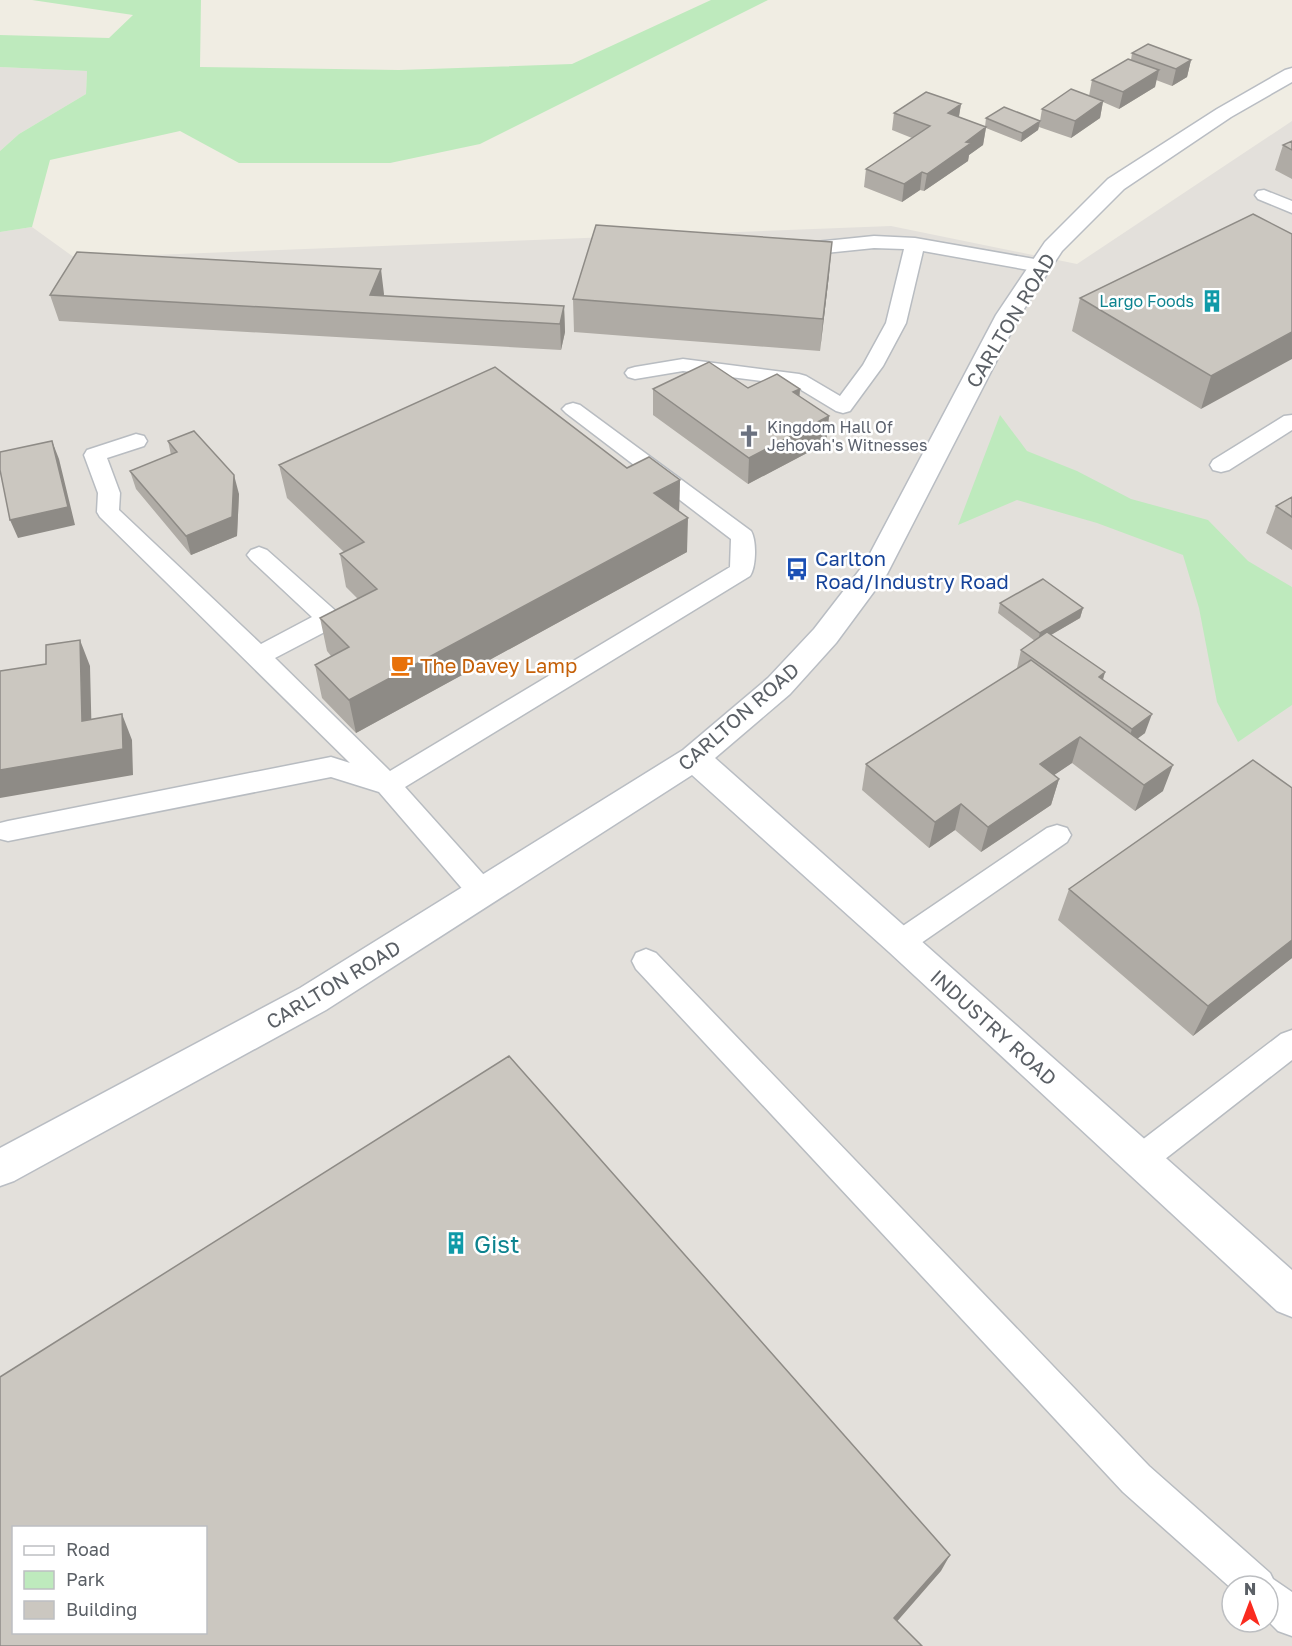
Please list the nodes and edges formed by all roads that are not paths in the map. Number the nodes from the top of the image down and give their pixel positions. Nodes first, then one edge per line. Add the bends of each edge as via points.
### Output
1 (1292, 74) edge
2 (1264, 195) dead end
3 (1292, 208) edge
4 (915, 244) junction
5 (774, 252) edge
6 (1041, 266) junction
7 (635, 373) dead end
8 (573, 409) dead end
9 (1292, 421) edge
10 (136, 441) dead end
11 (1221, 465) dead end
12 (259, 555) dead end
13 (258, 656) junction
14 (694, 758) junction
15 (388, 785) junction
16 (8, 831) dead end
17 (1057, 835) dead end
18 (482, 892) junction
19 (901, 942) junction
20 (646, 961) dead end
21 (1292, 1043) edge
22 (1140, 1160) junction
23 (0, 1168) edge
24 (1292, 1297) edge
25 (1243, 1574) edge
26 (1280, 1606) edge
27 (1292, 1617) edge

1 - 6 main road, CARLTON ROAD via 1116,184 1053,247
2 - 3 lane
4 - 5 lane via 874,242
4 - 6 lane
4 - 7 lane via 896,323 873,366 843,407 799,380 683,365
6 - 14 main road, CARLTON ROAD via 1008,315 877,567 825,636 779,686
8 - 15 lane via 743,536 742,571
9 - 11 lane
10 - 13 lane via 95,455 110,493 108,512
12 - 13 lane via 329,619
13 - 15 lane
14 - 18 main road, CARLTON ROAD
14 - 19 main road, INDUSTRY ROAD
15 - 16 lane via 331,767
15 - 18 lane
17 - 19 lane
18 - 23 main road, CARLTON ROAD via 313,999
19 - 22 main road, INDUSTRY ROAD
20 - 25 lane via 1136,1479
21 - 22 lane
22 - 24 main road, INDUSTRY ROAD
26 - 27 lane

